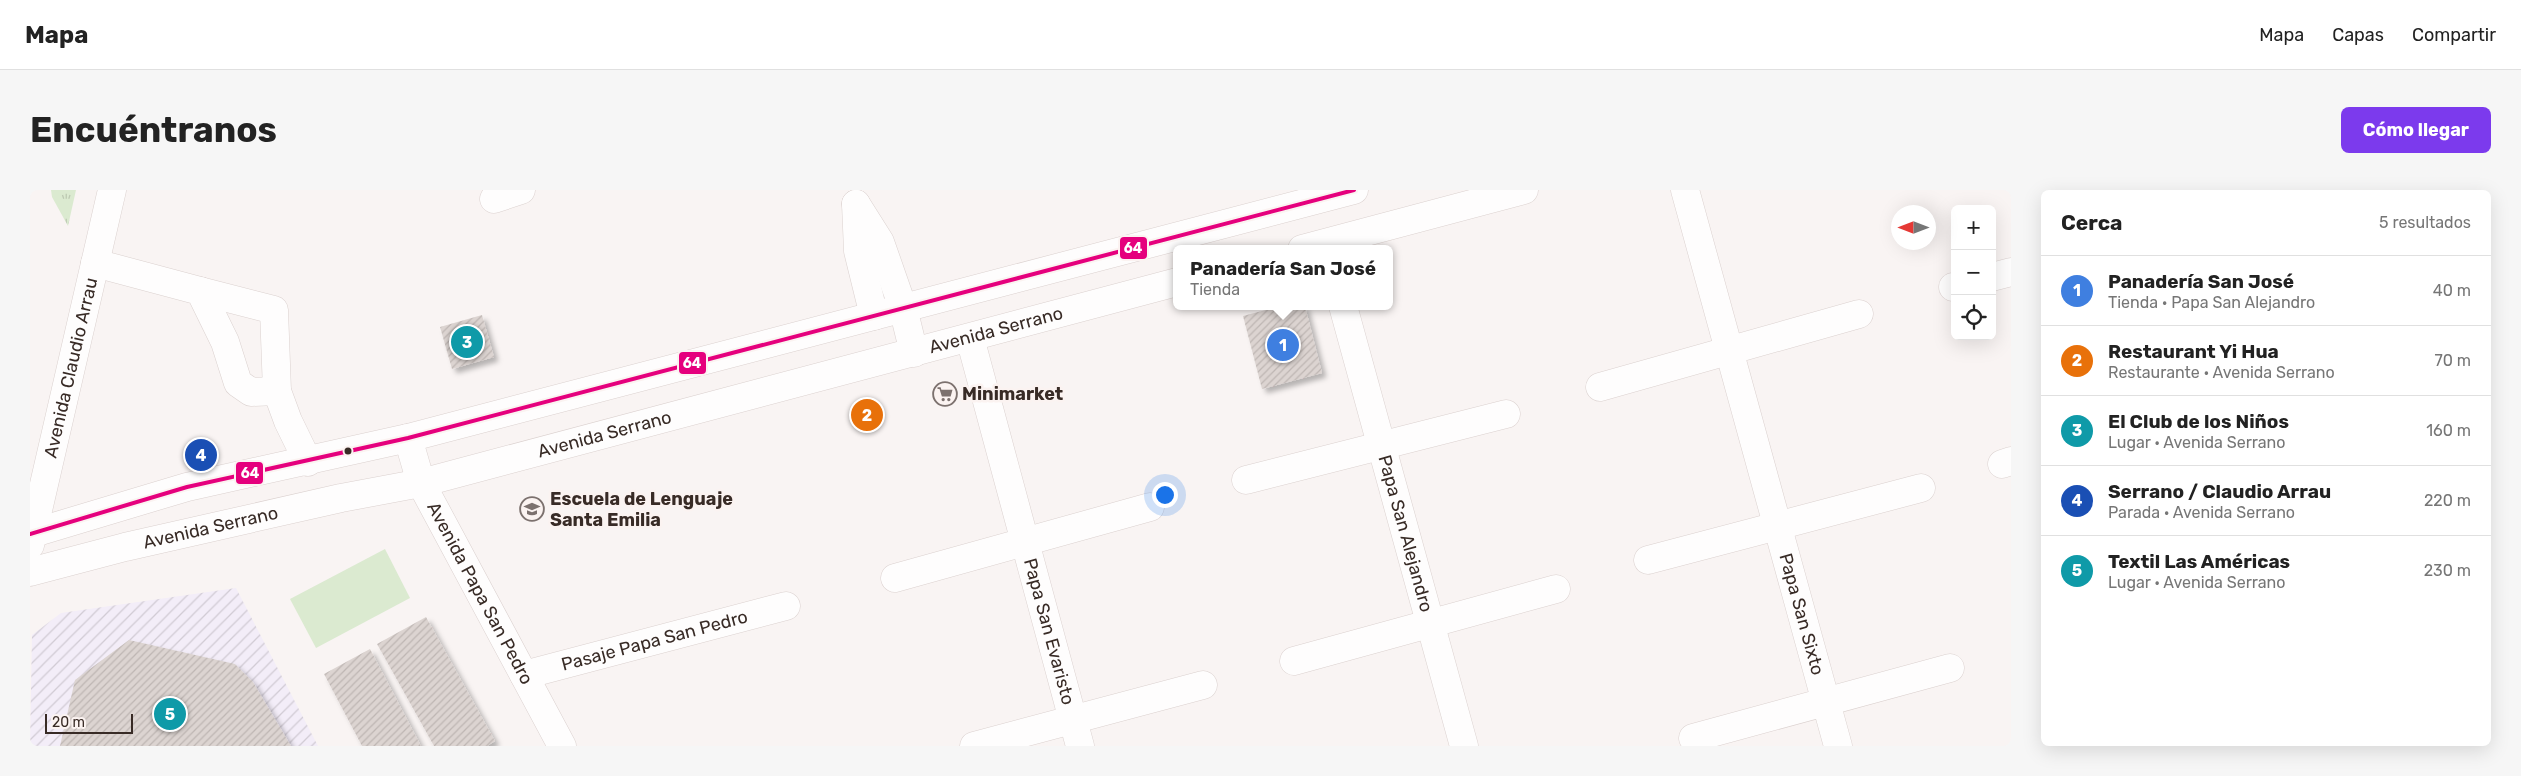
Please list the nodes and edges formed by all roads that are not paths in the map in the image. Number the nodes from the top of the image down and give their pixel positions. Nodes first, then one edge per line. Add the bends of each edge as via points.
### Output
1 (112, 190) edge
2 (521, 190) edge
3 (1354, 190) edge
4 (1524, 190) edge
5 (1685, 190) edge
6 (1311, 196) edge
7 (854, 197) edge
8 (494, 199) dead end
9 (1318, 245) edge
10 (1325, 245) edge
11 (95, 263) junction
12 (2011, 272) edge
13 (1996, 276) edge
14 (1173, 283) edge
15 (200, 291) junction
16 (903, 308) junction
17 (1344, 310) edge
18 (1859, 314) dead end
19 (874, 316) junction
20 (970, 338) junction
21 (1729, 350) junction
22 (914, 352) junction
23 (1600, 387) dead end
24 (277, 391) junction
25 (1506, 414) dead end
26 (408, 438) junction
27 (1381, 445) junction
28 (308, 462) junction
29 (1246, 480) dead end
30 (421, 483) junction
31 (1921, 488) dead end
32 (1150, 507) dead end
33 (1778, 526) junction
34 (31, 538) edge
35 (1025, 542) junction
36 (1648, 560) dead end
37 (30, 572) edge
38 (896, 578) dead end
39 (1556, 589) dead end
40 (786, 606) dead end
41 (1430, 623) junction
42 (1294, 661) dead end
43 (1950, 668) dead end
44 (524, 675) junction
45 (1203, 685) dead end
46 (1826, 702) junction
47 (1072, 720) junction
48 (1693, 738) dead end
49 (562, 746) edge
50 (974, 746) edge
51 (1080, 746) edge
52 (1464, 746) edge
53 (1838, 746) edge

1 - 11 street, Avenida Claudio Arrau
2 - 8 street
3 - 6 street
4 - 10 street
5 - 21 street, Papa San Sixto
6 - 9 street
6 - 16 street
7 - 16 street via 880,242
7 - 19 street via 858,251
11 - 15 street
11 - 34 street, Avenida Claudio Arrau
12 - 13 street
14 - 20 street, Avenida Serrano
15 - 24 street via 225,342 238,383 251,392
15 - 24 street via 274,310
16 - 19 street
16 - 22 street
17 - 27 street, Papa San Alejandro
18 - 21 street
19 - 26 street
20 - 22 street, Avenida Serrano
20 - 35 street, Papa San Evaristo
21 - 23 street
21 - 33 street, Papa San Sixto
22 - 30 street, Avenida Serrano
24 - 28 street
25 - 27 street, Papa San Alejandro
26 - 28 street
26 - 30 street, Avenida Papa San Pedro
27 - 29 street, Papa San Alejandro
27 - 41 street, Papa San Alejandro
28 - 34 street via 187,487
30 - 37 street, Avenida Serrano via 125,547
30 - 44 street, Avenida Papa San Pedro
31 - 33 street
32 - 35 street, Papa San Evaristo
33 - 36 street
33 - 46 street, Papa San Sixto
35 - 38 street, Papa San Evaristo
35 - 47 street, Papa San Evaristo
39 - 41 street, Papa San Alejandro
40 - 44 street, Pasaje Papa San Pedro
41 - 42 street, Papa San Alejandro
41 - 52 street, Papa San Alejandro
43 - 46 street
44 - 49 street, Avenida Papa San Pedro
45 - 47 street, Papa San Evaristo
46 - 48 street
46 - 53 street, Papa San Sixto
47 - 50 street, Papa San Evaristo
47 - 51 street, Papa San Evaristo

